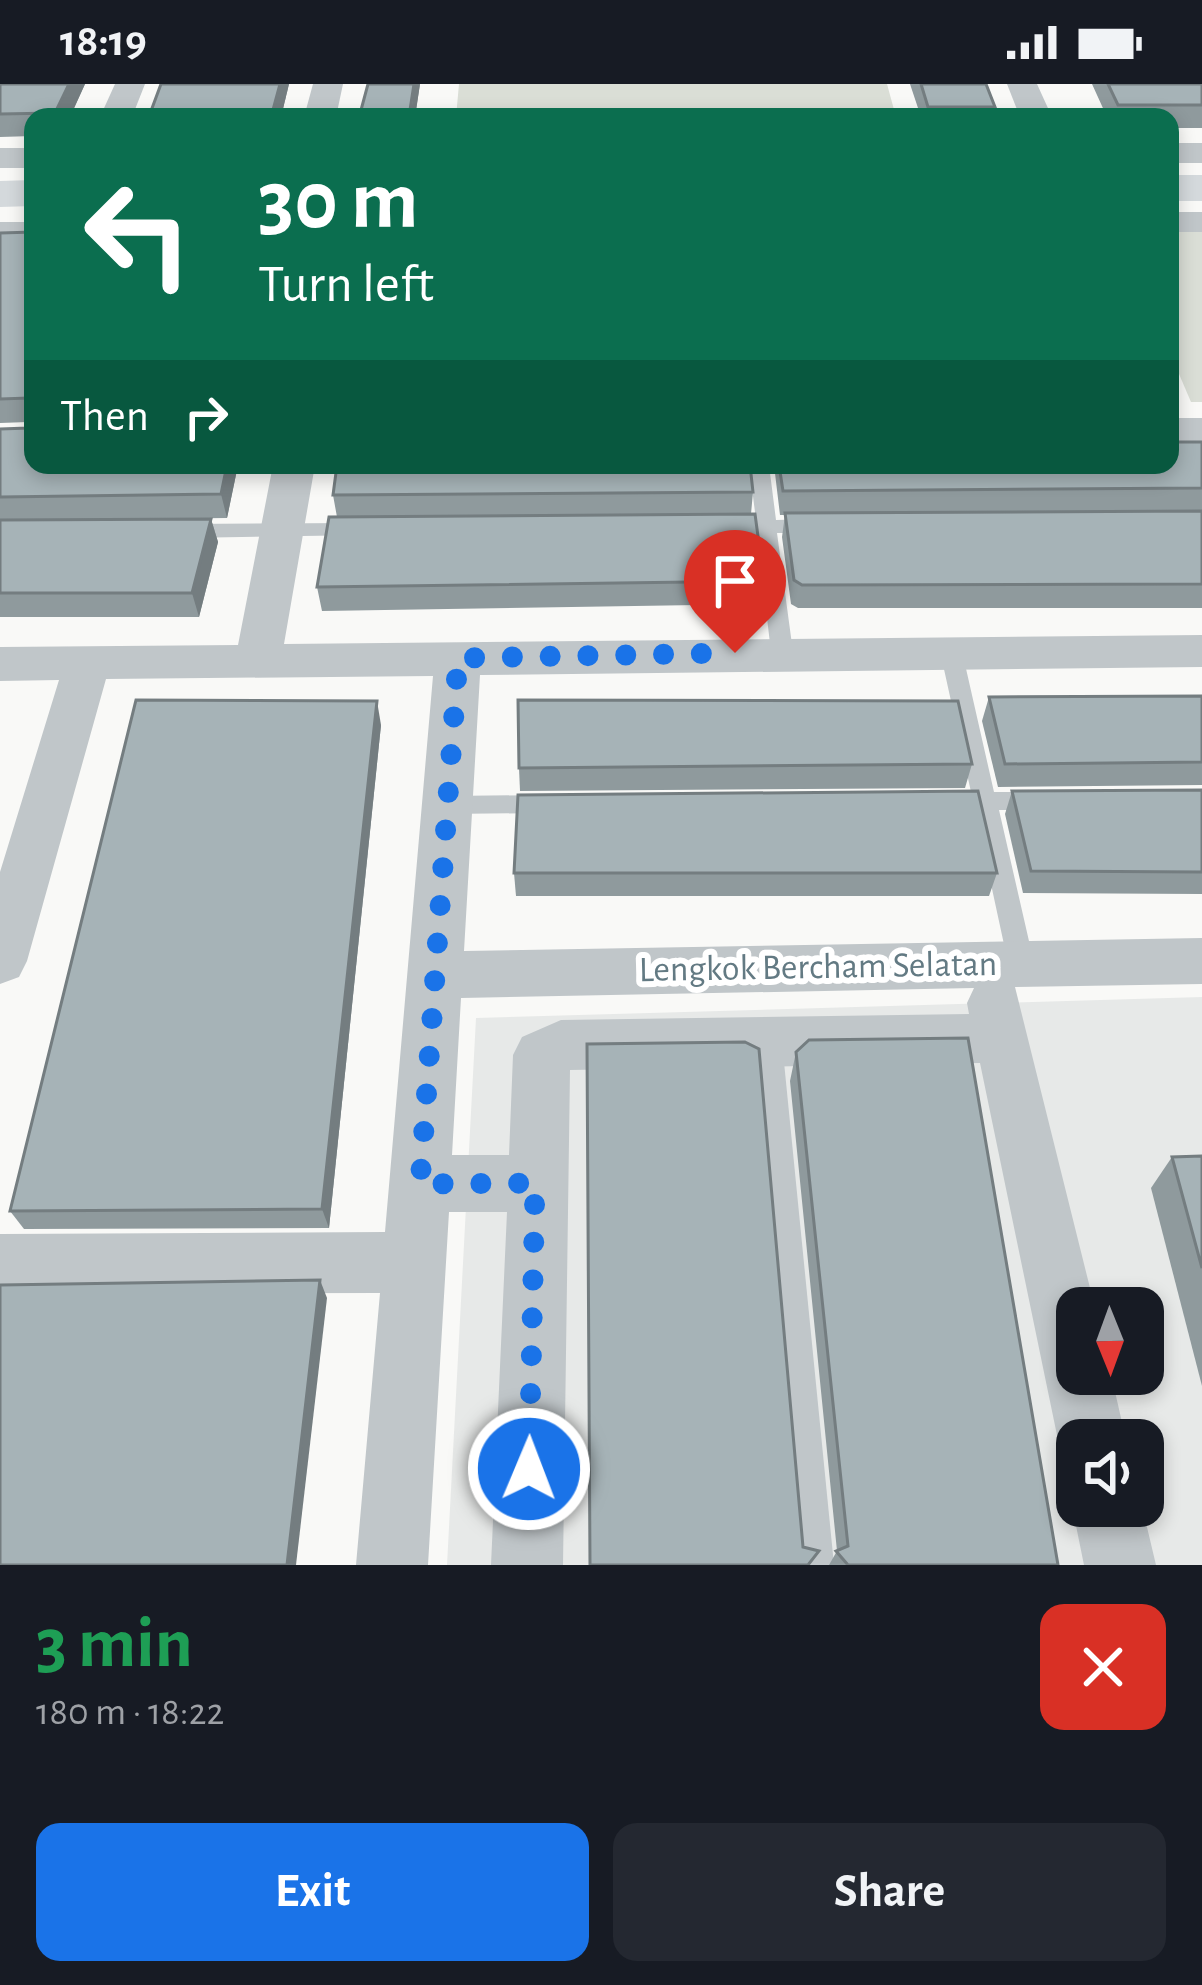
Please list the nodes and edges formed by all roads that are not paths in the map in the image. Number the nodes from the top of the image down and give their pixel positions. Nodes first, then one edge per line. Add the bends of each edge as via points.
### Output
1 (292, 474) edge
2 (760, 474) edge
3 (767, 526) junction
4 (836, 526) edge
5 (698, 527) edge
6 (375, 530) edge
7 (283, 531) junction
8 (165, 532) edge
9 (951, 651) junction
10 (1202, 651) edge
11 (782, 652) junction
12 (458, 658) junction
13 (258, 660) junction
14 (88, 662) junction
15 (0, 664) edge
16 (1072, 800) edge
17 (985, 801) junction
18 (915, 802) edge
19 (564, 804) edge
20 (447, 805) junction
21 (0, 961) edge
22 (1202, 961) edge
23 (1004, 964) junction
24 (434, 975) junction
25 (1002, 1038) junction
26 (769, 1042) junction
27 (535, 1183) junction
28 (420, 1184) junction
29 (415, 1262) junction
30 (0, 1264) edge
31 (1058, 1287) edge
32 (1112, 1527) edge
33 (392, 1565) edge
34 (527, 1565) edge
35 (817, 1565) edge
36 (1120, 1565) edge

1 - 7 street
2 - 3 lane
3 - 4 lane
3 - 5 lane
3 - 11 lane
6 - 7 lane
7 - 8 lane
7 - 13 street
9 - 10 street
9 - 11 street
9 - 17 lane
11 - 12 street
12 - 13 street
12 - 20 street
13 - 14 street
14 - 15 street
14 - 21 street
16 - 17 lane
17 - 18 lane
17 - 23 lane
19 - 20 lane
20 - 24 street
22 - 23 street, Lengkok Bercham Selatan
23 - 24 street, Lengkok Bercham Selatan
23 - 25 street
24 - 28 street
25 - 26 street
25 - 31 street
26 - 27 street via 550,1048 538,1065
26 - 35 lane
27 - 28 street
27 - 34 street
28 - 29 street
29 - 30 street
29 - 33 street
32 - 36 street

